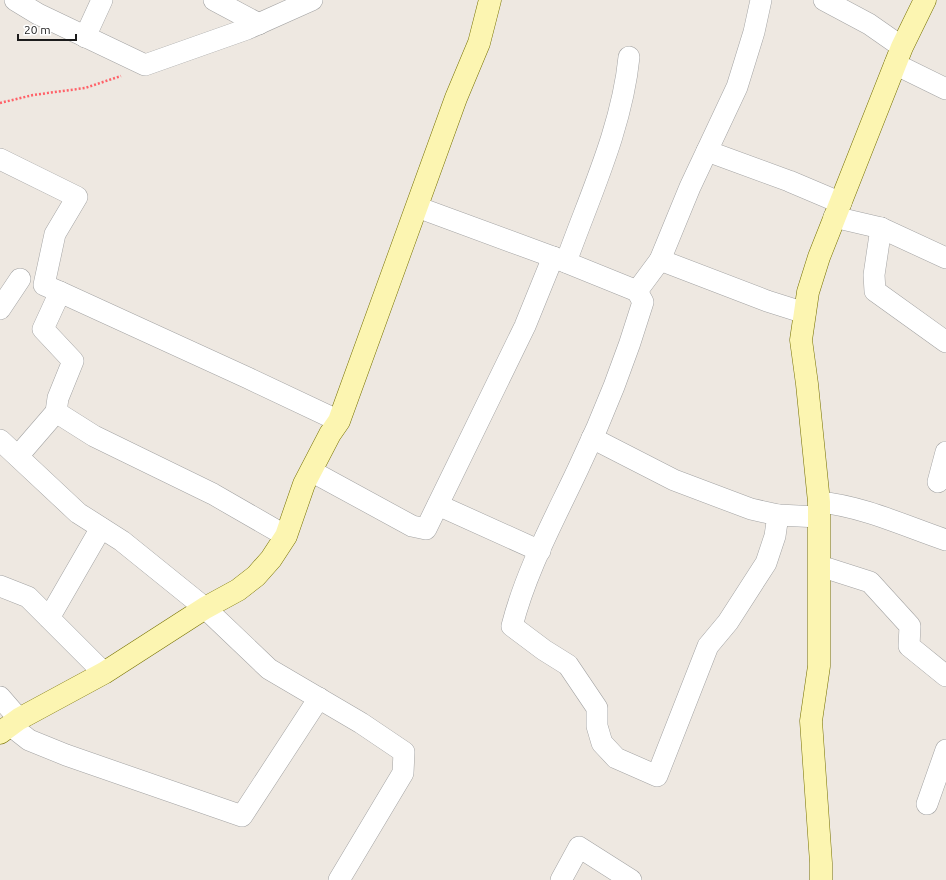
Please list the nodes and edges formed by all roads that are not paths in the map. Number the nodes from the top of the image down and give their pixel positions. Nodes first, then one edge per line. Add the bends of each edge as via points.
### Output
1 (2, 0) edge
2 (15, 0) edge
3 (102, 0) edge
4 (214, 0) edge
5 (312, 0) edge
6 (490, 0) edge
7 (761, 0) edge
8 (824, 0) edge
9 (925, 0) edge
10 (0, 3) edge
11 (259, 24) junction
12 (85, 37) junction
13 (898, 56) junction
14 (628, 57) dead end
15 (946, 89) edge
16 (707, 151) junction
17 (0, 158) edge
18 (417, 207) junction
19 (837, 210) junction
20 (880, 228) junction
21 (946, 258) edge
22 (559, 259) junction
23 (660, 260) junction
24 (20, 279) dead end
25 (637, 291) junction
26 (60, 292) junction
27 (0, 309) edge
28 (805, 313) junction
29 (946, 342) edge
30 (56, 412) junction
31 (339, 421) junction
32 (592, 438) junction
33 (0, 440) edge
34 (946, 452) edge
35 (18, 456) junction
36 (311, 471) junction
37 (938, 482) dead end
38 (438, 505) junction
39 (819, 509) junction
40 (778, 515) junction
41 (101, 528) junction
42 (286, 536) junction
43 (946, 540) edge
44 (540, 551) junction
45 (820, 566) junction
46 (0, 586) edge
47 (205, 608) junction
48 (49, 618) junction
49 (104, 673) junction
50 (946, 676) edge
51 (0, 697) edge
52 (319, 698) junction
53 (10, 726) edge
54 (946, 750) edge
55 (927, 804) dead end
56 (821, 872) edge
57 (339, 880) edge
58 (561, 880) edge
59 (631, 880) edge

1 - 10 street
2 - 12 street
3 - 12 street
4 - 11 street
5 - 11 street
6 - 18 street via 479,42
7 - 16 street via 737,87
8 - 13 street via 869,24
9 - 13 street
11 - 12 street via 145,65
13 - 15 street
13 - 19 street
14 - 22 street via 626,83 610,141
16 - 19 street via 789,181
16 - 23 street
17 - 26 street via 77,197 55,234 44,285
18 - 22 street
18 - 31 street
19 - 20 street
19 - 28 street via 808,292
20 - 21 street
20 - 29 street via 874,275 875,291
22 - 25 street
22 - 38 street
23 - 25 street
23 - 28 street via 766,301
24 - 27 street
25 - 32 street via 643,302 633,336
26 - 30 street via 43,329 72,362 58,398
26 - 31 street
28 - 39 street via 801,340 808,384
30 - 35 street
30 - 42 street via 94,436 213,494
31 - 36 street
32 - 40 street via 674,480 751,509
32 - 44 street
33 - 35 street
34 - 37 street
35 - 41 street via 78,513
36 - 38 street via 412,526 426,528
36 - 42 street
38 - 44 street
39 - 40 street
39 - 43 street via 835,503
39 - 45 street
40 - 44 street via 775,536 766,563 728,622 708,646 657,776 616,758 602,742 597,726 597,708 568,665 512,626 520,595
41 - 47 street via 122,541
41 - 48 street
42 - 47 street via 256,576 238,590
45 - 50 street via 870,582 910,626 909,646
45 - 56 street via 819,666 811,721
46 - 48 street via 28,597
47 - 49 street
47 - 52 street via 269,669
48 - 49 street
49 - 53 street
51 - 53 street
52 - 53 street via 242,816 66,755 29,740
52 - 57 street via 404,752 403,773
54 - 55 street
58 - 59 street via 579,848

